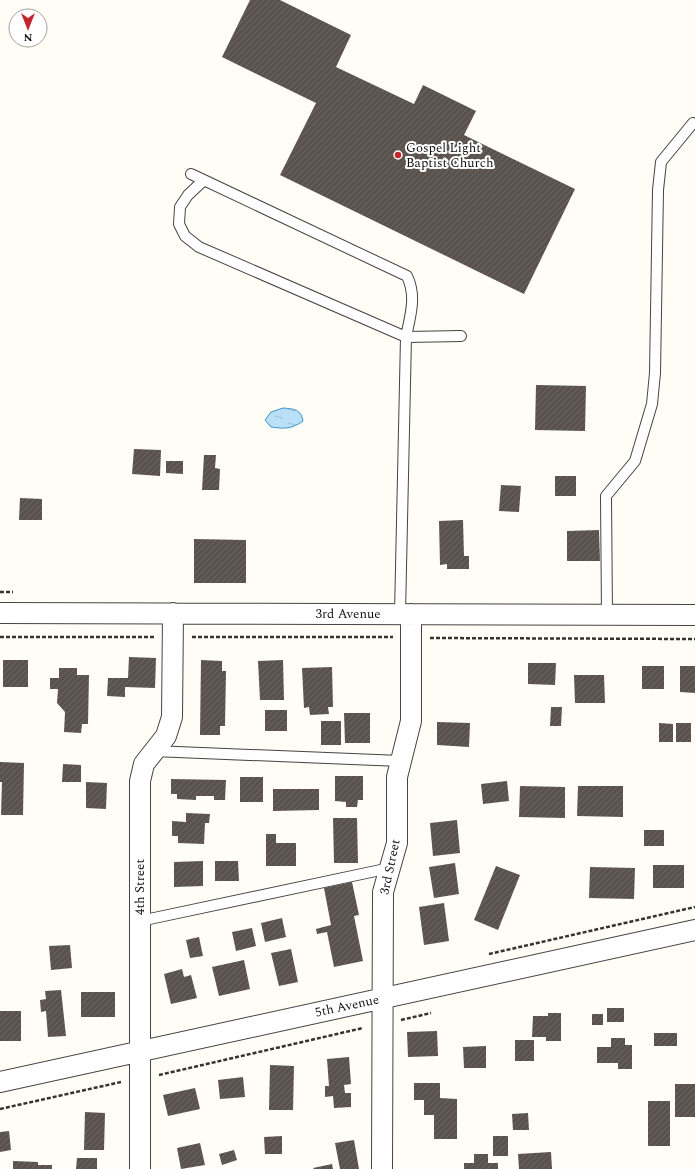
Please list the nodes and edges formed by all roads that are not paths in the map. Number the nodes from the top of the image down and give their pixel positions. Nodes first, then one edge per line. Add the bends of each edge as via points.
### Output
1 (692, 123) dead end
2 (191, 174) dead end
3 (204, 180) junction
4 (461, 336) dead end
5 (406, 337) junction
6 (0, 613) edge
7 (173, 613) junction
8 (405, 614) junction
9 (607, 615) junction
10 (695, 615) edge
11 (153, 751) junction
12 (401, 760) junction
13 (390, 868) junction
14 (140, 920) junction
15 (695, 930) edge
16 (382, 998) junction
17 (140, 1052) junction
18 (0, 1082) edge
19 (140, 1169) edge
20 (382, 1169) edge

1 - 9 lane via 661,162 652,404 635,460 606,496
2 - 3 lane
3 - 5 lane via 407,276 414,299
3 - 5 lane via 180,207 179,224 185,236 199,247
4 - 5 lane
5 - 8 lane
6 - 7 street, 3rd Avenue
7 - 8 street, 3rd Avenue
7 - 11 street, 4th Street via 172,717 166,736
8 - 9 street, 3rd Avenue
8 - 12 street, 3rd Street via 411,638 410,721
9 - 10 street, 3rd Avenue
11 - 12 lane
11 - 14 street, 4th Street via 144,764 140,780
12 - 13 street, 3rd Street via 397,776 397,843
13 - 14 lane
13 - 16 street, 3rd Street via 383,892
14 - 17 street, 4th Street
15 - 16 street, 5th Avenue
16 - 17 street, 5th Avenue
16 - 20 street, 3rd Street
17 - 18 street, 5th Avenue
17 - 19 street, 4th Street

